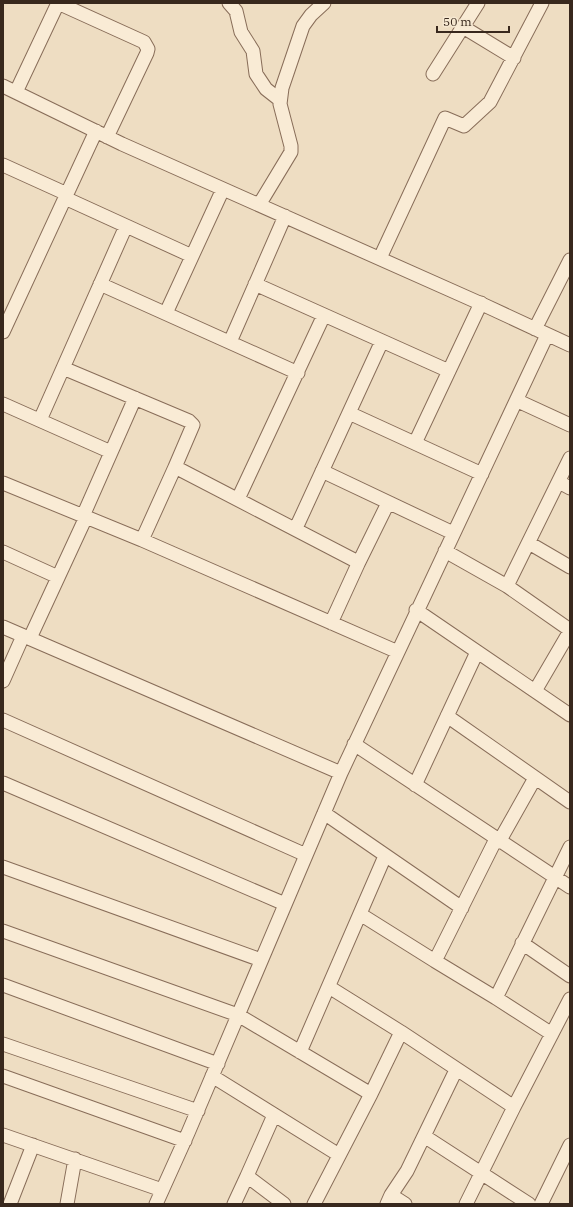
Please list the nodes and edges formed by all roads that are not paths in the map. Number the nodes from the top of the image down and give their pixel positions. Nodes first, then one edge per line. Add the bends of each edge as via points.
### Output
1 (58, 3) edge
2 (229, 3) edge
3 (324, 3) edge
4 (478, 3) edge
5 (542, 3) edge
6 (462, 27) junction
7 (514, 58) junction
8 (433, 74) dead end
9 (3, 86) edge
10 (16, 92) junction
11 (280, 100) junction
12 (102, 134) junction
13 (3, 165) edge
14 (223, 188) junction
15 (66, 196) junction
16 (259, 205) junction
17 (285, 216) junction
18 (126, 226) junction
19 (192, 256) junction
20 (380, 258) junction
21 (570, 260) edge
22 (100, 284) junction
23 (255, 284) junction
24 (481, 303) junction
25 (166, 313) junction
26 (324, 315) junction
27 (535, 329) junction
28 (3, 332) edge
29 (547, 335) junction
30 (382, 341) junction
31 (230, 342) junction
32 (570, 345) edge
33 (63, 368) junction
34 (449, 371) junction
35 (298, 373) junction
36 (135, 398) junction
37 (518, 401) junction
38 (3, 404) edge
39 (349, 413) junction
40 (40, 420) junction
41 (570, 425) edge
42 (415, 443) junction
43 (111, 452) junction
44 (570, 458) edge
45 (175, 467) junction
46 (322, 471) junction
47 (482, 474) junction
48 (564, 485) edge
49 (4, 487) edge
50 (238, 499) junction
51 (388, 502) junction
52 (85, 517) junction
53 (296, 528) junction
54 (453, 533) junction
55 (142, 540) junction
56 (530, 543) junction
57 (445, 551) junction
58 (3, 552) edge
59 (358, 564) junction
60 (570, 567) edge
61 (58, 577) junction
62 (507, 586) junction
63 (416, 610) junction
64 (331, 623) junction
65 (3, 627) edge
66 (570, 631) edge
67 (27, 637) junction
68 (398, 652) junction
69 (477, 652) junction
70 (3, 681) edge
71 (535, 691) junction
72 (570, 715) edge
73 (447, 716) junction
74 (3, 720) edge
75 (354, 744) junction
76 (341, 773) junction
77 (535, 778) junction
78 (3, 782) edge
79 (415, 785) junction
80 (570, 802) edge
81 (324, 814) junction
82 (498, 841) junction
83 (570, 847) edge
84 (306, 855) junction
85 (385, 856) junction
86 (3, 867) edge
87 (555, 876) junction
88 (570, 888) edge
89 (285, 904) junction
90 (462, 908) junction
91 (360, 914) junction
92 (3, 931) edge
93 (522, 943) junction
94 (261, 960) junction
95 (436, 960) junction
96 (570, 976) edge
97 (3, 985) edge
98 (329, 987) junction
99 (496, 998) junction
100 (570, 999) edge
101 (238, 1015) junction
102 (401, 1032) junction
103 (552, 1034) junction
104 (3, 1044) edge
105 (300, 1052) junction
106 (218, 1064) junction
107 (456, 1070) junction
108 (3, 1076) edge
109 (212, 1076) junction
110 (371, 1094) junction
111 (514, 1107) junction
112 (198, 1111) junction
113 (274, 1115) junction
114 (3, 1135) edge
115 (424, 1136) junction
116 (185, 1141) junction
117 (33, 1145) junction
118 (570, 1145) edge
119 (339, 1155) junction
120 (74, 1159) junction
121 (481, 1173) junction
122 (247, 1176) junction
123 (162, 1190) junction
124 (389, 1200) edge
125 (10, 1204) edge
126 (67, 1204) edge
127 (156, 1204) edge
128 (234, 1204) edge
129 (284, 1204) edge
130 (314, 1204) edge
131 (405, 1204) edge
132 (466, 1204) edge
133 (529, 1204) edge
134 (541, 1204) edge

1 - 10 street
1 - 12 street via 144,42 148,49
2 - 11 street via 236,10 241,32 253,51 256,74 266,89
3 - 11 street via 303,26
4 - 6 street
5 - 7 street
6 - 7 street
6 - 8 street
7 - 20 street via 490,102 464,126 445,118
9 - 10 street
10 - 12 street
11 - 16 street via 291,152
12 - 14 street
12 - 15 street
13 - 15 street
14 - 16 street
14 - 19 street
15 - 18 street
15 - 28 street
16 - 17 street
17 - 20 street
17 - 23 street
18 - 19 street
18 - 22 street
19 - 25 street
20 - 24 street
21 - 27 street
22 - 25 street
22 - 33 street
23 - 26 street
23 - 31 street
24 - 27 street
24 - 34 street
25 - 31 street
26 - 30 street
26 - 35 street
27 - 29 street
29 - 32 street
29 - 37 street
30 - 34 street
30 - 39 street
31 - 35 street
33 - 36 street
33 - 40 street
34 - 42 street
35 - 50 street
36 - 43 street
36 - 45 street via 193,425
37 - 41 street
37 - 47 street
38 - 40 street
39 - 42 street
39 - 46 street
40 - 43 street
42 - 47 street
43 - 52 street
44 - 48 street
45 - 50 street
45 - 55 street
46 - 51 street
46 - 53 street
47 - 54 street
48 - 56 street
49 - 52 street
50 - 53 street
51 - 54 street
51 - 59 street
52 - 55 street
52 - 61 street
53 - 59 street via 353,557
54 - 57 street
55 - 64 street
56 - 60 street
56 - 62 street
57 - 62 street
57 - 63 street
58 - 61 street
59 - 64 street
61 - 67 street
62 - 66 street
63 - 68 street
63 - 69 street
64 - 68 street
65 - 67 street
66 - 71 street
67 - 70 street
67 - 76 street
68 - 75 street
69 - 71 street
69 - 73 street
71 - 72 street
73 - 77 street
73 - 79 street
74 - 84 street
75 - 76 street
75 - 79 street
76 - 81 street
77 - 80 street
77 - 82 street
78 - 89 street
79 - 82 street
81 - 84 street
81 - 85 street
82 - 87 street
82 - 90 street
83 - 87 street
84 - 89 street
85 - 90 street
85 - 91 street
86 - 94 street
87 - 88 street
87 - 93 street
89 - 94 street
90 - 95 street
91 - 95 street
91 - 98 street
92 - 101 street
93 - 96 street
93 - 99 street
94 - 101 street
95 - 99 street
97 - 106 street
98 - 102 street
98 - 105 street
99 - 103 street
100 - 103 street
101 - 105 street
101 - 106 street
102 - 107 street
102 - 110 street
103 - 111 street
104 - 112 street
105 - 110 street
106 - 109 street
107 - 111 street
107 - 115 street
108 - 116 street
109 - 112 street
109 - 113 street
110 - 119 street
111 - 121 street
112 - 116 street
113 - 119 street
113 - 122 street
114 - 117 street
115 - 121 street
115 - 124 street
116 - 123 street
117 - 120 street
117 - 125 street
118 - 134 street
119 - 130 street
120 - 123 street
120 - 126 street
121 - 132 street
121 - 133 street
122 - 128 street
122 - 129 street
123 - 127 street
124 - 131 street

